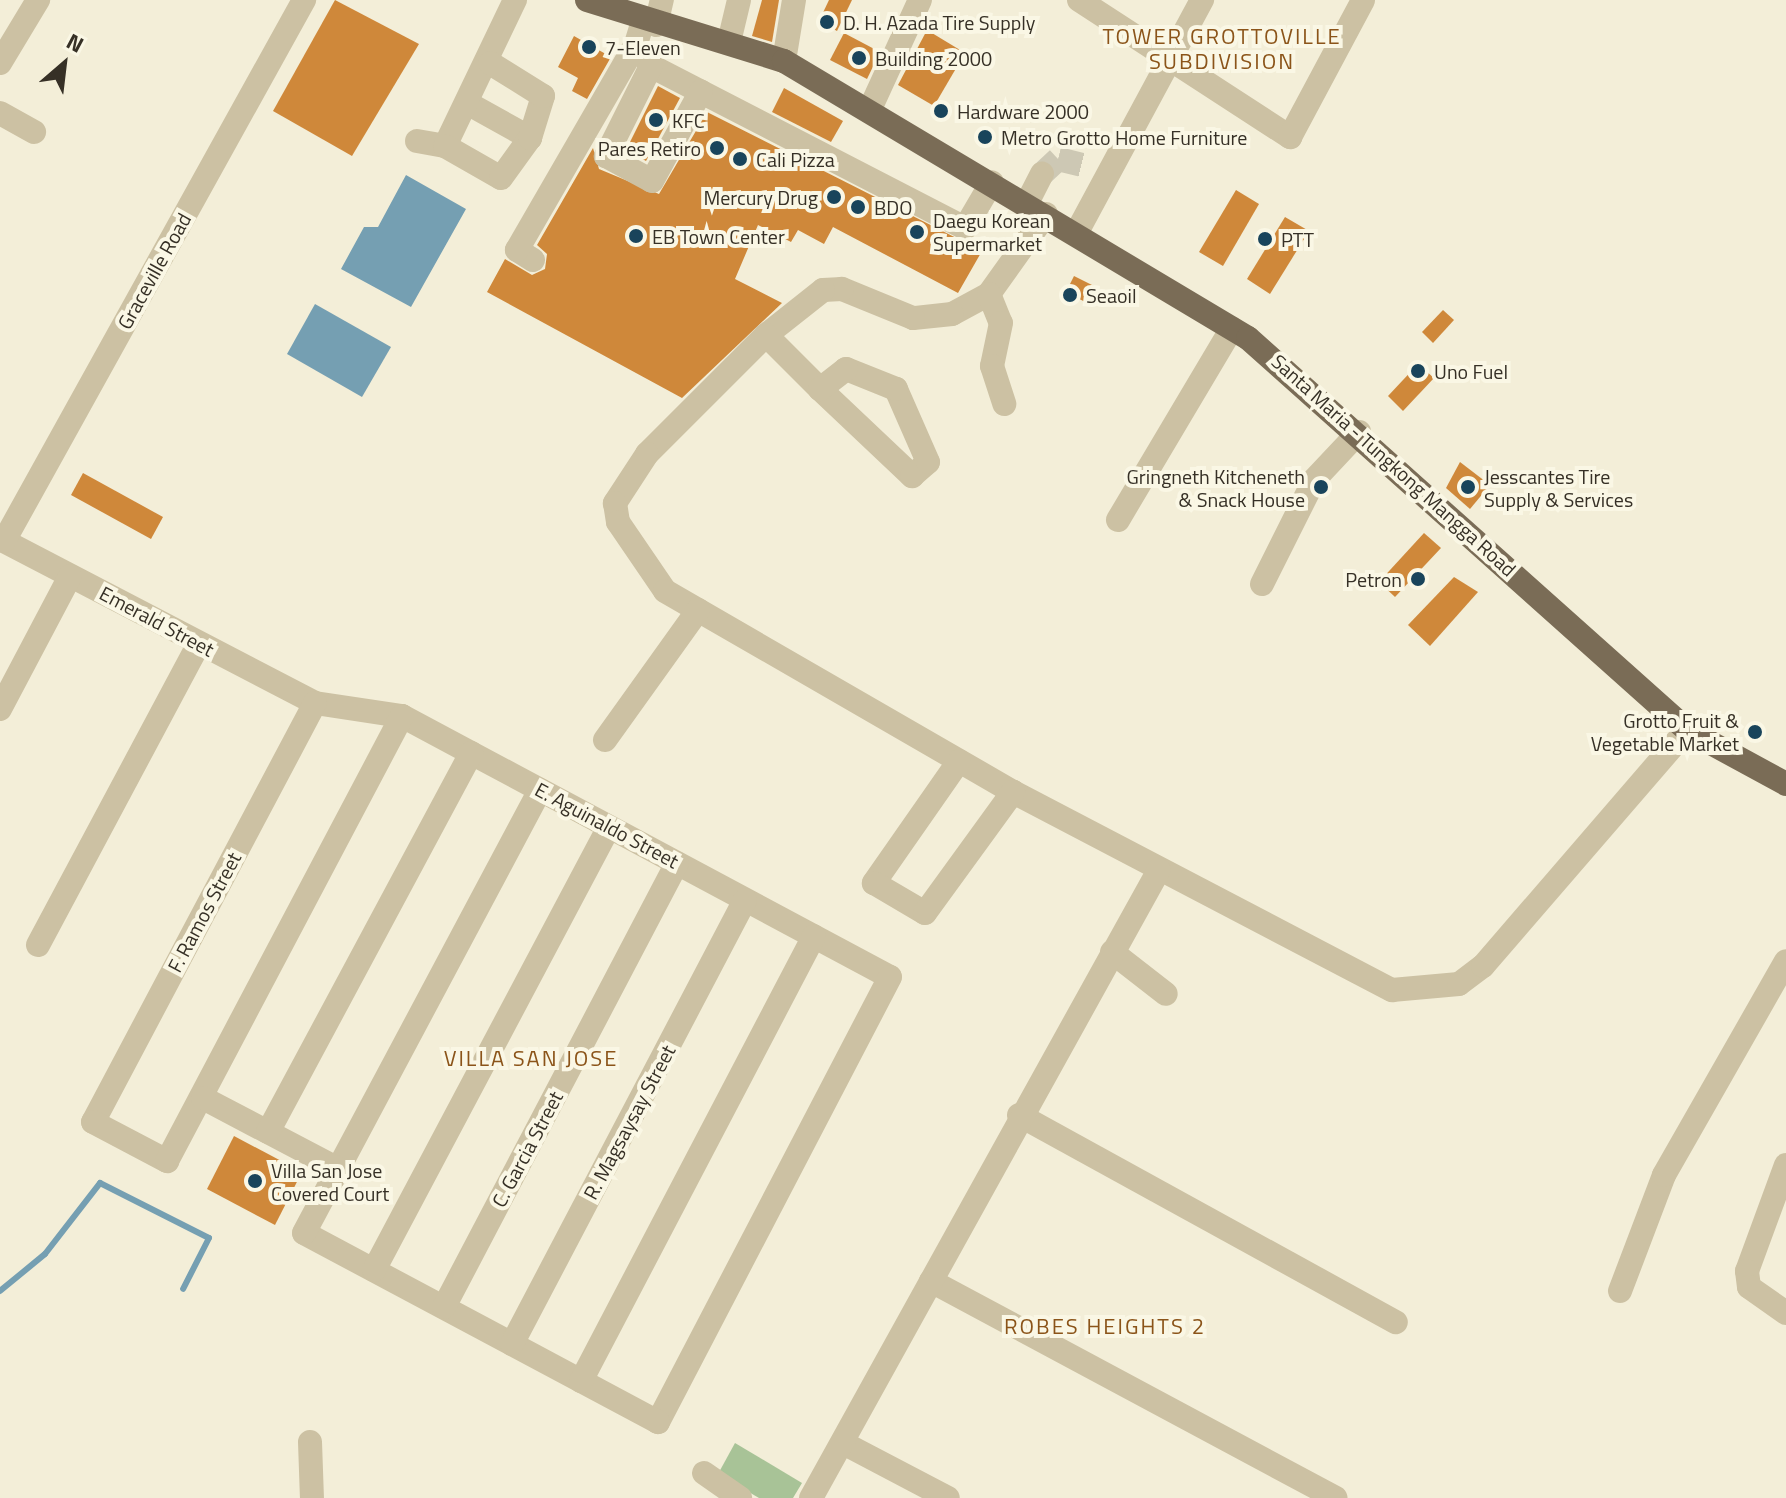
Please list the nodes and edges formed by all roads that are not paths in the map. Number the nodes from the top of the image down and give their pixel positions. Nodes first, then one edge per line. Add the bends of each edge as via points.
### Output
1 (38, 0) edge
2 (304, 0) edge
3 (515, 0) edge
4 (587, 0) edge
5 (662, 0) edge
6 (739, 0) edge
7 (794, 0) edge
8 (920, 0) edge
9 (1079, 0) edge
10 (1202, 0) edge
11 (1363, 0) edge
12 (650, 23) junction
13 (729, 42) junction
14 (636, 44) junction
15 (1170, 60) junction
16 (784, 61) junction
17 (0, 63) edge
18 (490, 63) junction
19 (651, 66) junction
20 (701, 91) junction
21 (469, 104) junction
22 (870, 109) junction
23 (0, 113) edge
24 (34, 132) dead end
25 (530, 138) junction
26 (417, 141) dead end
27 (445, 146) junction
28 (1042, 174) dead end
29 (992, 182) junction
30 (1036, 208) junction
31 (1077, 232) junction
32 (533, 260) dead end
33 (989, 294) junction
34 (1232, 328) junction
35 (766, 335) junction
36 (820, 389) junction
37 (1004, 404) dead end
38 (1359, 432) junction
39 (1118, 520) dead end
40 (2, 540) edge
41 (70, 576) junction
42 (1262, 584) dead end
43 (698, 610) junction
44 (199, 644) junction
45 (315, 703) junction
46 (0, 709) edge
47 (402, 716) junction
48 (1687, 730) junction
49 (605, 740) dead end
50 (471, 753) junction
51 (959, 761) junction
52 (1786, 784) edge
53 (540, 790) junction
54 (1013, 792) junction
55 (609, 827) junction
56 (677, 863) junction
57 (1159, 870) junction
58 (745, 900) junction
59 (814, 936) junction
60 (38, 945) dead end
61 (1112, 952) junction
62 (1786, 961) edge
63 (1166, 994) dead end
64 (203, 1098) junction
65 (1019, 1115) junction
66 (268, 1132) junction
67 (1786, 1165) edge
68 (338, 1169) junction
69 (374, 1270) junction
70 (931, 1281) junction
71 (1620, 1291) dead end
72 (444, 1307) junction
73 (1786, 1313) edge
74 (1396, 1322) dead end
75 (512, 1344) junction
76 (581, 1381) junction
77 (310, 1442) dead end
78 (845, 1444) junction
79 (704, 1473) dead end
80 (312, 1498) edge
81 (740, 1498) edge
82 (811, 1498) edge
83 (948, 1498) edge
84 (1335, 1498) edge

1 - 17 street
2 - 40 street, Graceville Road
3 - 18 street
4 - 12 main road, Santa Maria - Tungkong Mangga Road
5 - 12 street
6 - 13 street
7 - 16 street
8 - 22 street
9 - 15 street
10 - 15 street
11 - 15 street via 1290,137
12 - 13 main road, Santa Maria - Tungkong Mangga Road
12 - 14 street
13 - 16 main road, Santa Maria - Tungkong Mangga Road
14 - 19 street
14 - 32 street via 517,250
15 - 31 street via 1099,172
16 - 22 main road, Santa Maria - Tungkong Mangga Road
18 - 21 street
18 - 25 street via 543,96
19 - 20 street
19 - 20 street via 606,156 652,181
20 - 29 street via 965,228
21 - 25 street
21 - 27 street
22 - 29 main road, Santa Maria - Tungkong Mangga Road
23 - 24 street
25 - 27 street via 501,178
26 - 27 street
28 - 30 street
29 - 30 main road, Santa Maria - Tungkong Mangga Road
30 - 31 main road, Santa Maria - Tungkong Mangga Road
30 - 33 street
31 - 34 main road, Santa Maria - Tungkong Mangga Road
33 - 35 street via 952,314 913,318 842,289 823,290
33 - 37 street via 1001,323 992,366
34 - 38 main road, Santa Maria - Tungkong Mangga Road
34 - 39 street
35 - 36 street
35 - 43 street via 647,454 615,503 618,522 665,591
36 - 36 street via 912,476 928,462 896,389 846,369
38 - 42 street via 1314,480
38 - 48 main road, Santa Maria - Tungkong Mangga Road
40 - 41 street, Emerald Street
41 - 44 street, Emerald Street
41 - 46 street
43 - 49 street
43 - 51 street
44 - 45 street, Emerald Street
44 - 60 street
45 - 47 street, E. Aguinaldo Street
45 - 64 street, F. Ramos Street via 93,1122 167,1161
47 - 50 street, E. Aguinaldo Street
47 - 64 street
48 - 52 main road, Santa Maria - Tungkong Mangga Road
48 - 57 street via 1483,966 1459,984 1425,992 1364,980
50 - 53 street, E. Aguinaldo Street
50 - 66 street
51 - 54 street
51 - 54 street via 874,883 925,913
53 - 55 street, E. Aguinaldo Street
53 - 68 street
54 - 57 street
55 - 56 street, E. Aguinaldo Street
55 - 69 street
56 - 58 street, E. Aguinaldo Street
56 - 72 street, C. Garcia Street
57 - 61 street
58 - 59 street, E. Aguinaldo Street
58 - 75 street, R. Magsaysay Street
59 - 76 street
59 - 76 street, E. Aguinaldo Street via 890,977 658,1422
61 - 63 street
61 - 65 street
62 - 71 street via 1664,1175
64 - 66 street
65 - 70 street
65 - 74 street
66 - 68 street
67 - 73 street via 1747,1271 1749,1287
68 - 69 street via 304,1233
69 - 72 street
70 - 78 street
70 - 84 street
72 - 75 street
75 - 76 street
77 - 80 street
78 - 82 street
78 - 83 street
79 - 81 street

